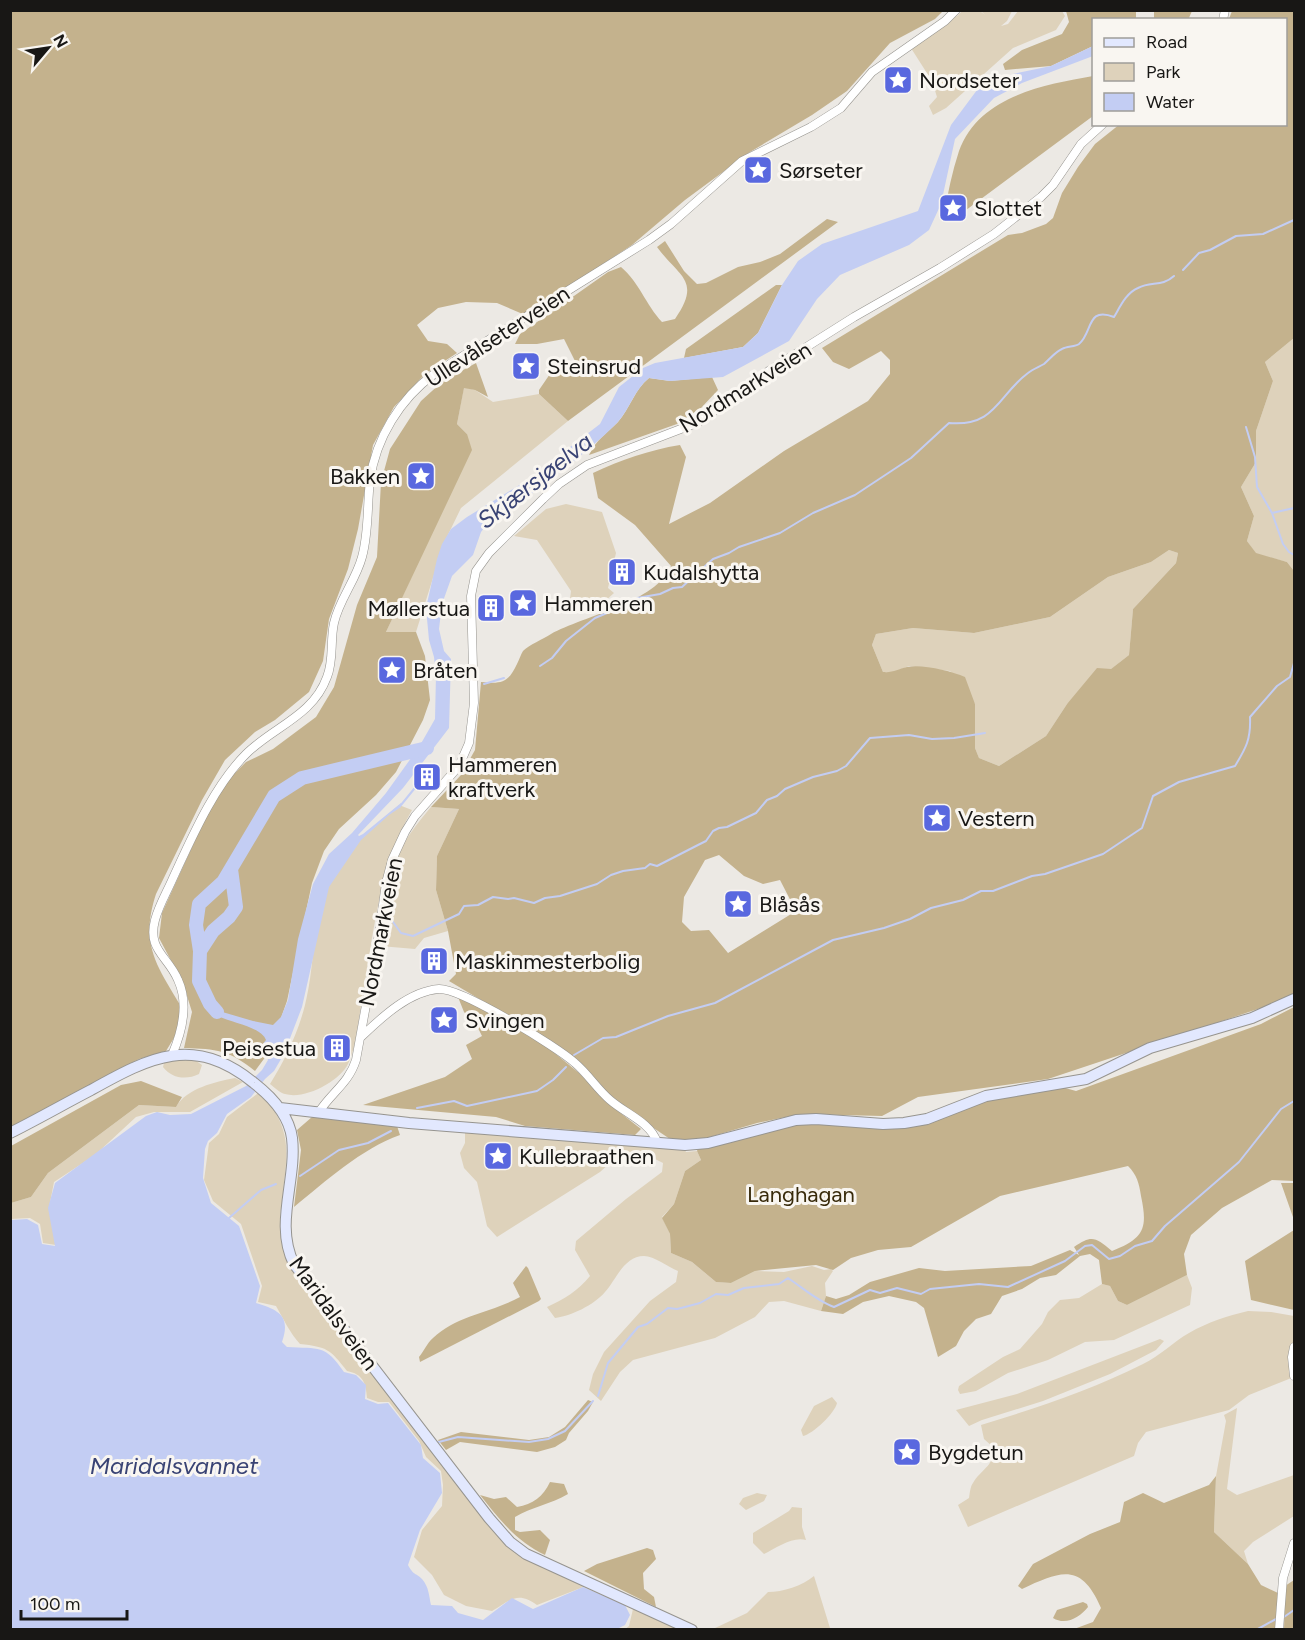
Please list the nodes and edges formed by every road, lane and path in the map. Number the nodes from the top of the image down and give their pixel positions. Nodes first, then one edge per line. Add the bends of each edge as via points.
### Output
1 (956, 10) edge
2 (1101, 126) edge
3 (1294, 999) edge
4 (361, 1037) junction
5 (172, 1055) junction
6 (280, 1108) junction
7 (319, 1112) junction
8 (10, 1133) edge
9 (657, 1142) junction
10 (1294, 1347) edge
11 (1294, 1376) edge
12 (1294, 1543) edge
13 (692, 1629) edge
14 (1279, 1629) edge

1 - 5 street, Ullevålseterveien via 872,72 841,108 742,161 649,240 434,374 407,397 376,458 363,554 336,616 329,670 322,689 306,709 236,765 193,835 155,919 156,948 175,974 182,995 182,1028
2 - 4 street, Nordmarkveien via 1081,144 1053,185 994,234 770,370 699,422 587,465 559,484 489,553 477,571 471,596 474,703 469,743 459,766 415,816 392,860
3 - 9 street via 1252,1018 1150,1048 1086,1078 986,1096 927,1119 883,1124 806,1119 701,1144
4 - 7 street, Nordmarkveien via 353,1070
4 - 9 street via 415,996 440,989 452,991 570,1058 609,1100 650,1129
5 - 6 street, Maridalsveien via 189,1055 225,1065 248,1078
5 - 8 street, Maridalsveien via 132,1067
6 - 7 street
6 - 13 street, Maridalsveien via 292,1138 286,1233 292,1260 489,1518 526,1554
7 - 9 street
10 - 11 street
12 - 14 street via 1283,1578

